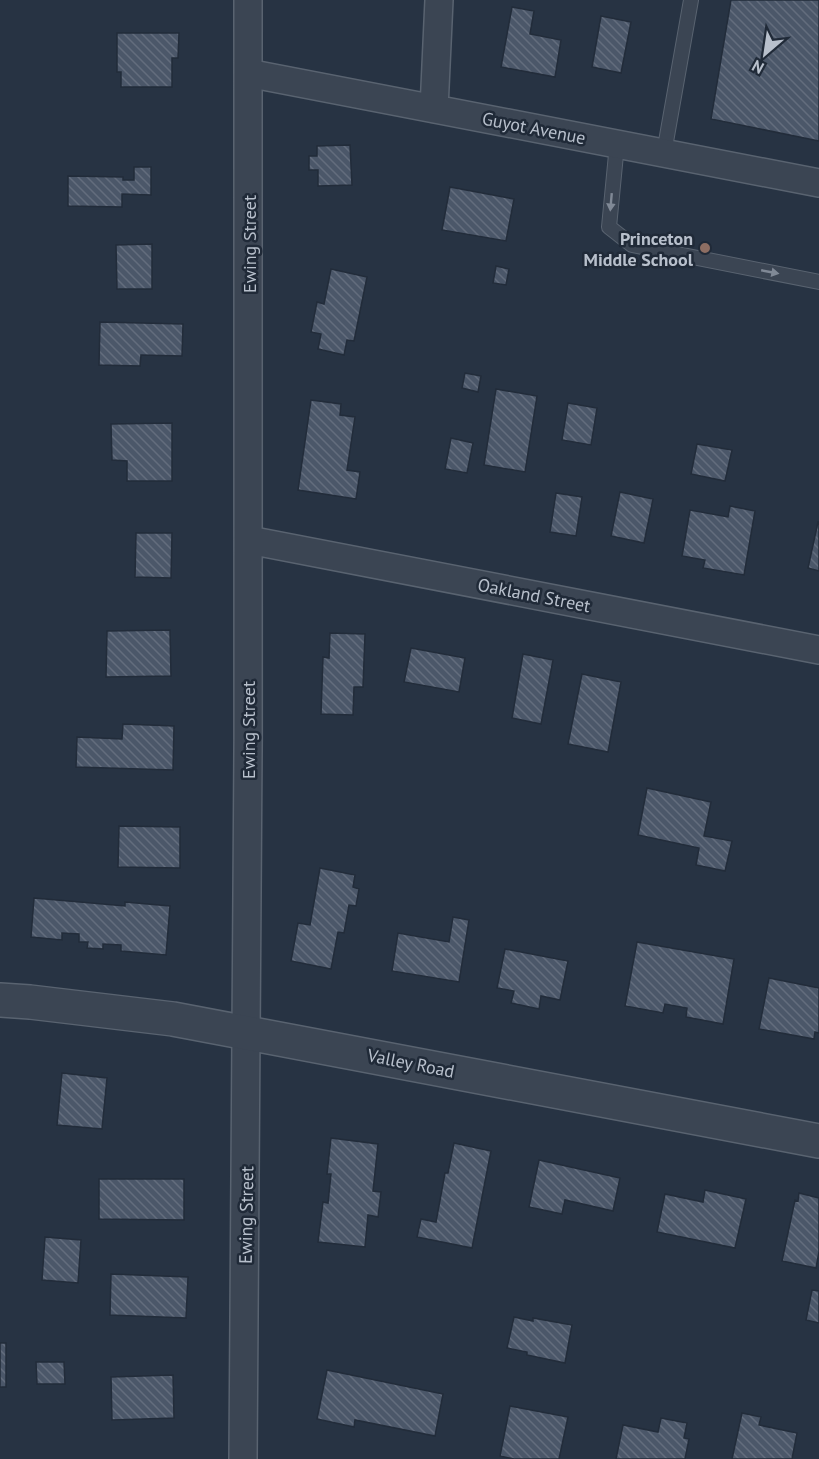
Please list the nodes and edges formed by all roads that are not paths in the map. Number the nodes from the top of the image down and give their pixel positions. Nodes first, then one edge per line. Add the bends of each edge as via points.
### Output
1 (248, 0) edge
2 (439, 0) edge
3 (691, 0) edge
4 (248, 73) junction
5 (434, 109) junction
6 (617, 144) junction
7 (664, 153) junction
8 (819, 183) edge
9 (819, 282) edge
10 (249, 540) junction
11 (819, 650) edge
12 (0, 1000) edge
13 (248, 1033) junction
14 (819, 1141) edge
15 (243, 1459) edge

1 - 4 street, Ewing Street
2 - 5 street
3 - 7 lane
4 - 5 street, Guyot Avenue
4 - 10 street, Ewing Street
5 - 6 street, Guyot Avenue
6 - 7 street, Guyot Avenue
6 -> 9 lane via 609,227 632,245
7 - 8 street, Guyot Avenue
10 - 11 street, Oakland Street
10 - 13 street, Ewing Street
12 - 13 street, Valley Road via 173,1019
13 - 14 street, Valley Road
13 - 15 street, Ewing Street

